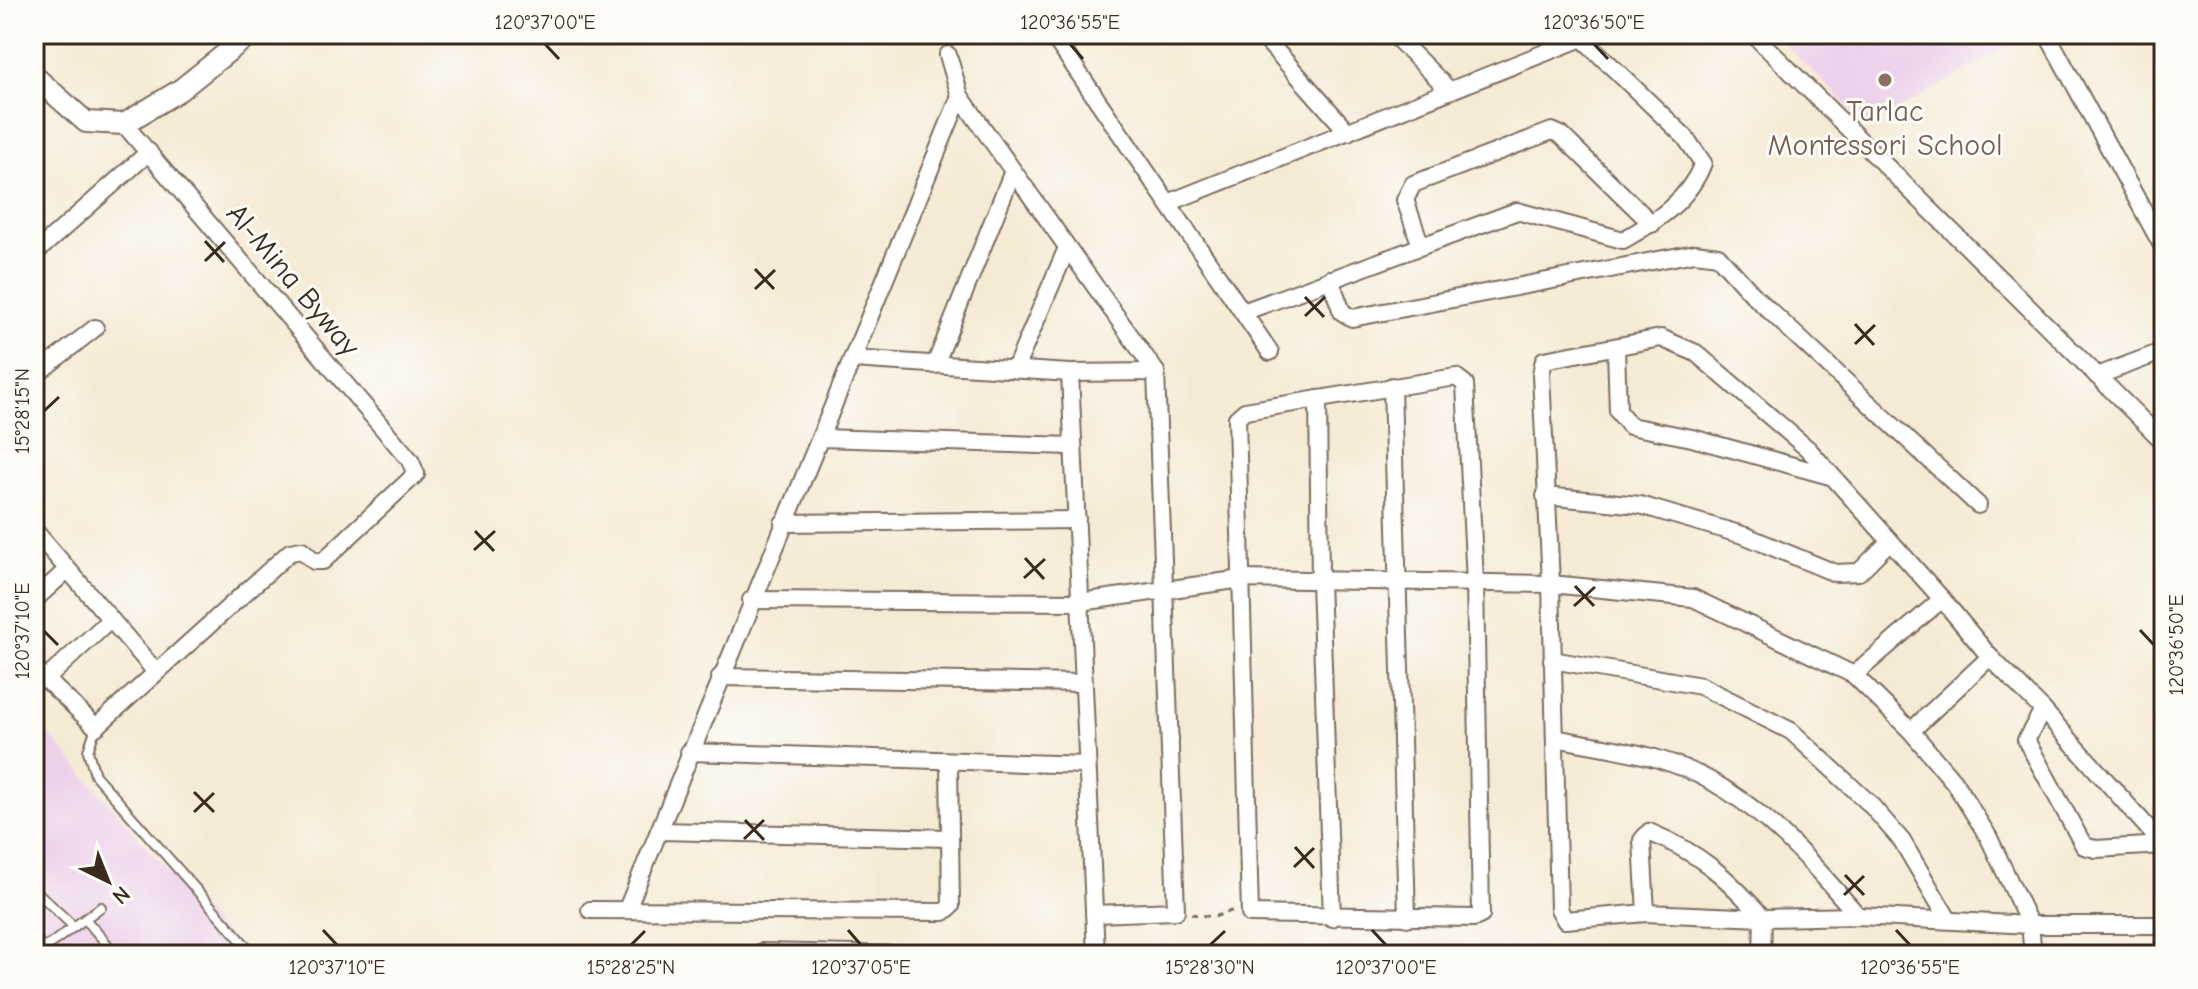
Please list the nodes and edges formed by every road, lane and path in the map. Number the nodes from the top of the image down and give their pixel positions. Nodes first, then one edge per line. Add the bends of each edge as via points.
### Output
1 (250, 34) edge
2 (1052, 34) edge
3 (1261, 34) edge
4 (1393, 34) edge
5 (1753, 34) edge
6 (2047, 34) edge
7 (1580, 36) edge
8 (948, 55) dead end
9 (34, 76) edge
10 (1450, 91) junction
11 (960, 96) junction
12 (124, 124) junction
13 (1348, 132) junction
14 (149, 152) junction
15 (1013, 171) junction
16 (1168, 203) junction
17 (1652, 224) junction
18 (1623, 240) junction
19 (1421, 246) junction
20 (1067, 248) junction
21 (2164, 249) edge
22 (34, 254) edge
23 (1632, 265) junction
24 (1330, 279) junction
25 (1243, 312) junction
26 (95, 328) dead end
27 (1616, 348) junction
28 (2164, 351) edge
29 (1270, 352) dead end
30 (852, 359) junction
31 (935, 365) junction
32 (1015, 369) junction
33 (1156, 372) junction
34 (1070, 373) junction
35 (34, 376) edge
36 (2097, 376) junction
37 (1392, 386) junction
38 (1318, 399) junction
39 (821, 438) junction
40 (2164, 442) edge
41 (1073, 446) junction
42 (1832, 477) junction
43 (1545, 496) junction
44 (1978, 505) dead end
45 (1077, 520) junction
46 (783, 523) junction
47 (34, 530) edge
48 (1890, 541) junction
49 (67, 570) junction
50 (1242, 579) junction
51 (1396, 579) junction
52 (1320, 581) junction
53 (1475, 582) junction
54 (1551, 584) junction
55 (1164, 588) junction
56 (1942, 599) junction
57 (34, 600) edge
58 (751, 600) junction
59 (1081, 602) junction
60 (110, 620) junction
61 (1990, 657) junction
62 (1552, 660) junction
63 (156, 672) junction
64 (39, 674) edge
65 (1854, 675) junction
66 (720, 677) junction
67 (1084, 683) junction
68 (2043, 710) junction
69 (96, 727) junction
70 (1911, 731) junction
71 (1555, 738) junction
72 (689, 752) junction
73 (949, 763) junction
74 (1086, 765) junction
75 (661, 831) junction
76 (949, 838) junction
77 (2164, 845) edge
78 (34, 889) edge
79 (101, 907) dead end
80 (627, 909) junction
81 (590, 910) dead end
82 (1176, 911) junction
83 (1646, 913) junction
84 (1094, 914) junction
85 (1250, 914) junction
86 (1858, 916) junction
87 (1332, 918) junction
88 (1407, 918) junction
89 (1763, 918) junction
90 (85, 919) junction
91 (1948, 919) junction
92 (2030, 925) junction
93 (2164, 925) edge
94 (74, 927) junction
95 (107, 944) dead end
96 (34, 948) edge
97 (761, 952) dead end
98 (254, 955) edge
99 (902, 955) edge
100 (1096, 955) edge
101 (1762, 955) edge
102 (2033, 955) edge

1 - 12 street via 180,90
2 - 16 street
3 - 13 street
4 - 10 street
5 - 36 street
6 - 21 street
7 - 10 street
7 - 17 street via 1685,137 1703,163 1694,186
8 - 11 street
9 - 12 street via 86,122
10 - 13 street
11 - 15 street
11 - 30 street
12 - 14 street, Al-Mina Byway
13 - 16 street
14 - 22 street
14 - 63 street, Al-Mina Byway via 410,460 416,474 323,561 314,561 302,550 290,552
15 - 20 street
15 - 31 street
16 - 25 street
17 - 18 street
17 - 19 street via 1552,131 1413,184 1405,200
18 - 19 street via 1517,211
18 - 23 street
19 - 24 street
20 - 32 street
20 - 33 street
23 - 24 street via 1352,318 1342,312
23 - 44 street via 1695,253 1718,256 1755,297
24 - 25 street
25 - 29 street
26 - 35 street
27 - 42 street via 1661,338 1696,353 1808,449
27 - 42 street via 1618,411 1630,426
27 - 43 street via 1544,360
28 - 36 street
30 - 31 street
30 - 39 street
31 - 32 street
32 - 34 street
33 - 34 street
33 - 55 street
34 - 41 street
36 - 40 street
37 - 38 street
37 - 51 street
37 - 53 street via 1456,377 1465,384
38 - 50 street via 1245,411 1237,418
38 - 52 street
39 - 41 street
39 - 46 street
41 - 45 street
42 - 48 street
43 - 48 street via 1640,505 1746,536 1835,573 1859,572
43 - 54 street
45 - 46 street
45 - 59 street
46 - 58 street
47 - 49 street
48 - 56 street
49 - 57 street
49 - 60 street
50 - 52 street
50 - 55 street
50 - 85 street
51 - 52 street
51 - 53 street
51 - 88 street
52 - 87 street
53 - 54 street
53 - 88 street via 1483,908 1474,918
54 - 62 street
54 - 65 street via 1693,598
55 - 59 street
55 - 82 street
56 - 61 street
56 - 65 street
58 - 59 street
58 - 66 street
59 - 67 street
60 - 63 street
60 - 64 street
61 - 68 street
61 - 70 street
62 - 71 street
62 - 91 street via 1691,683 1791,731 1902,841
63 - 69 street
64 - 69 street
65 - 70 street
66 - 67 street
66 - 72 street
67 - 74 street
68 - 77 street
68 - 77 street via 2026,740 2084,846
69 - 98 lane via 88,751 95,775
70 - 92 street via 1954,782 1988,836
71 - 83 street via 1560,915 1565,920
71 - 86 street via 1660,759 1712,782 1791,840
72 - 73 street
72 - 75 street
73 - 74 street
73 - 76 street
74 - 84 street
75 - 76 street
75 - 80 street
76 - 80 street via 951,906 944,912
78 - 94 lane
79 - 90 lane
80 - 81 street
82 - 84 street
82 - 85 path via 1214,917 1240,908
83 - 89 street
83 - 89 street via 1642,840 1649,832 1684,846 1726,876
84 - 100 street
85 - 87 street
86 - 89 street
86 - 91 street
87 - 88 street
89 - 101 street
90 - 94 lane
90 - 95 lane
91 - 92 street
92 - 93 street
92 - 102 street
94 - 96 lane via 49,945
97 - 99 street

